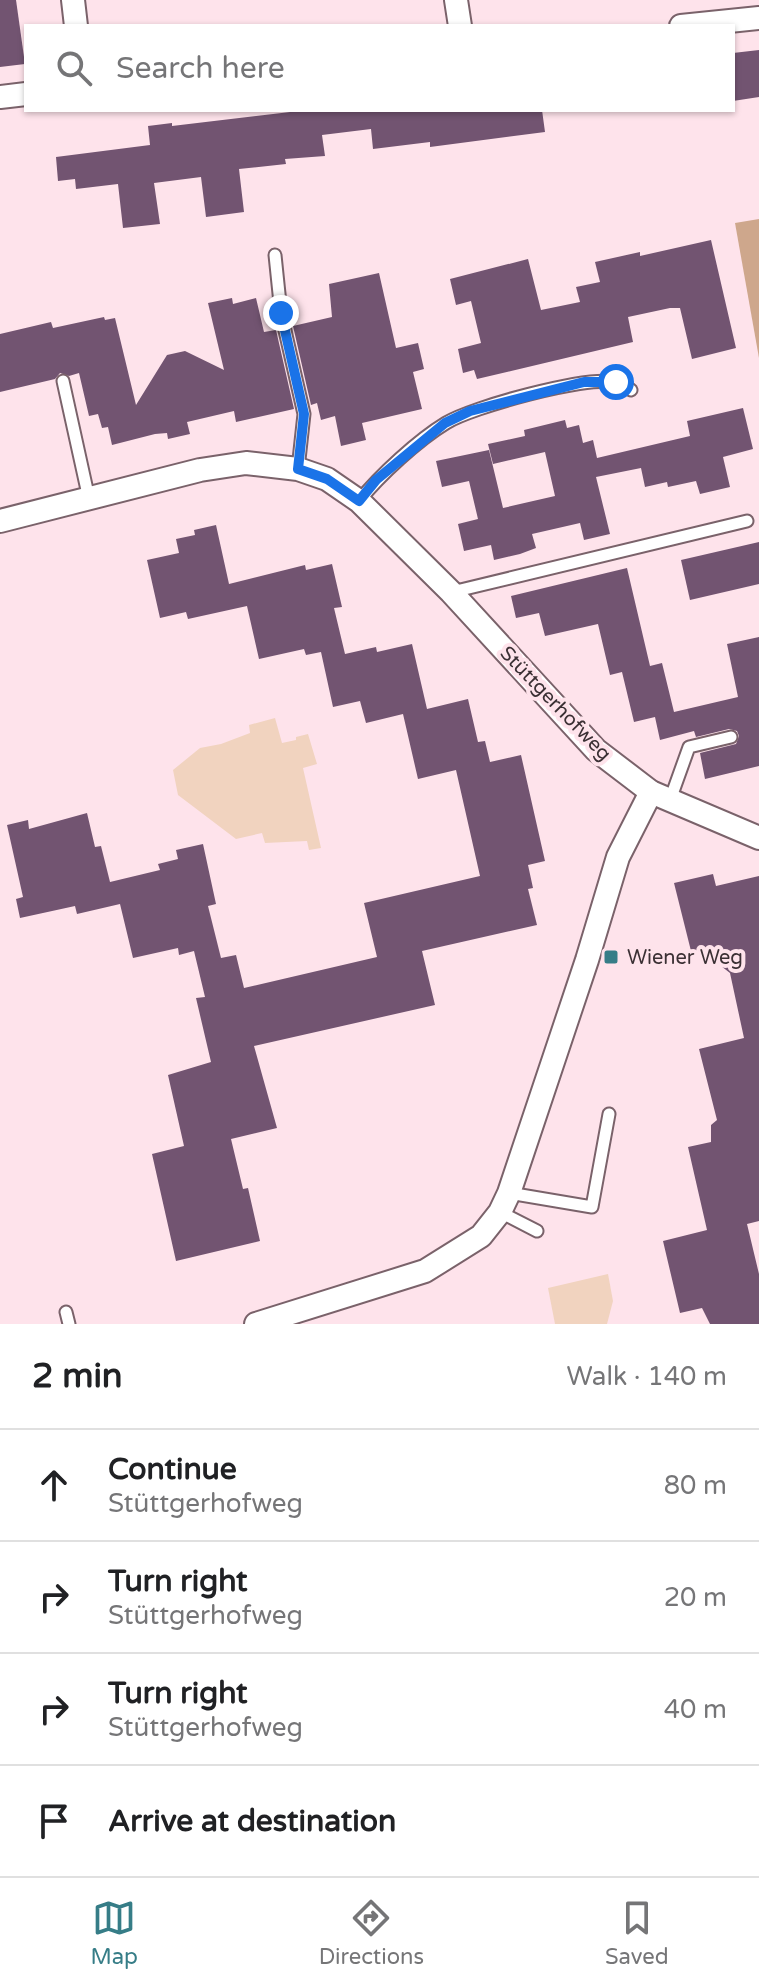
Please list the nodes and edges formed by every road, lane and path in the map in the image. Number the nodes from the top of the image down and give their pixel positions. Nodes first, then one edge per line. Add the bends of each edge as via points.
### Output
1 (73, 0) edge
2 (456, 0) edge
3 (759, 18) edge
4 (76, 24) edge
5 (460, 24) edge
6 (700, 24) edge
7 (24, 94) edge
8 (0, 97) edge
9 (275, 255) dead end
10 (63, 381) dead end
11 (631, 390) dead end
12 (298, 469) junction
13 (89, 499) junction
14 (359, 501) junction
15 (0, 521) edge
16 (747, 521) dead end
17 (451, 592) junction
18 (731, 737) dead end
19 (660, 796) junction
20 (759, 838) edge
21 (609, 1114) dead end
22 (505, 1203) junction
23 (537, 1231) dead end
24 (256, 1324) edge

1 - 4 street
2 - 5 street
3 - 6 street
7 - 8 street
9 - 12 lane via 281,313 304,414
10 - 13 lane
11 - 14 lane via 616,382 584,382 470,411 445,423 376,480
12 - 13 street, Stüttgerhofweg via 246,463
12 - 14 street, Stüttgerhofweg via 327,479
13 - 15 street, Stüttgerhofweg
14 - 17 street, Stüttgerhofweg
16 - 17 lane
17 - 19 street, Stüttgerhofweg via 596,750
18 - 19 lane via 689,747
19 - 20 street, Stüttgerhofweg
19 - 22 street via 618,857
21 - 22 lane via 592,1207
22 - 23 lane
22 - 24 street via 481,1236 425,1271

